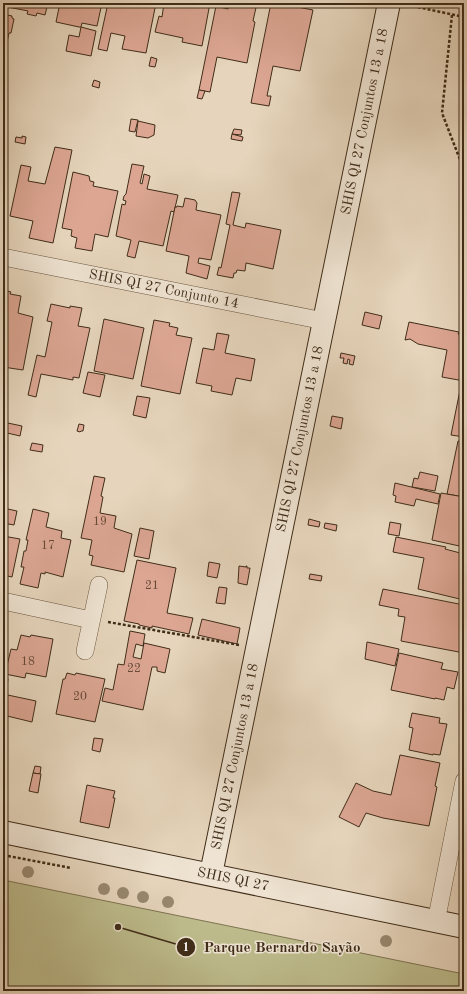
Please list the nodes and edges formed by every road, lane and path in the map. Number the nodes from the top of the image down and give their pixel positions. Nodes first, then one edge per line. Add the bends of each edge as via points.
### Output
1 (396, 4) edge
2 (452, 15) junction
3 (464, 17) edge
4 (464, 170) edge
5 (3, 257) edge
6 (324, 321) junction
7 (99, 585) dead end
8 (3, 601) edge
9 (91, 620) junction
10 (246, 646) dead end
11 (85, 651) dead end
12 (464, 781) edge
13 (3, 832) edge
14 (211, 874) junction
15 (436, 922) junction
16 (464, 927) edge

1 - 2 path
1 - 6 street, SHIS QI 27 Conjuntos 13 a 18
2 - 3 path
2 - 4 path via 442,113
5 - 6 street, SHIS QI 27 Conjunto 14
6 - 14 street, SHIS QI 27 Conjuntos 13 a 18
7 - 9 street
8 - 9 street
9 - 10 path
9 - 11 street
12 - 15 street
13 - 14 street, SHIS QI 27
14 - 15 street, SHIS QI 27
15 - 16 street, SHIS QI 27

